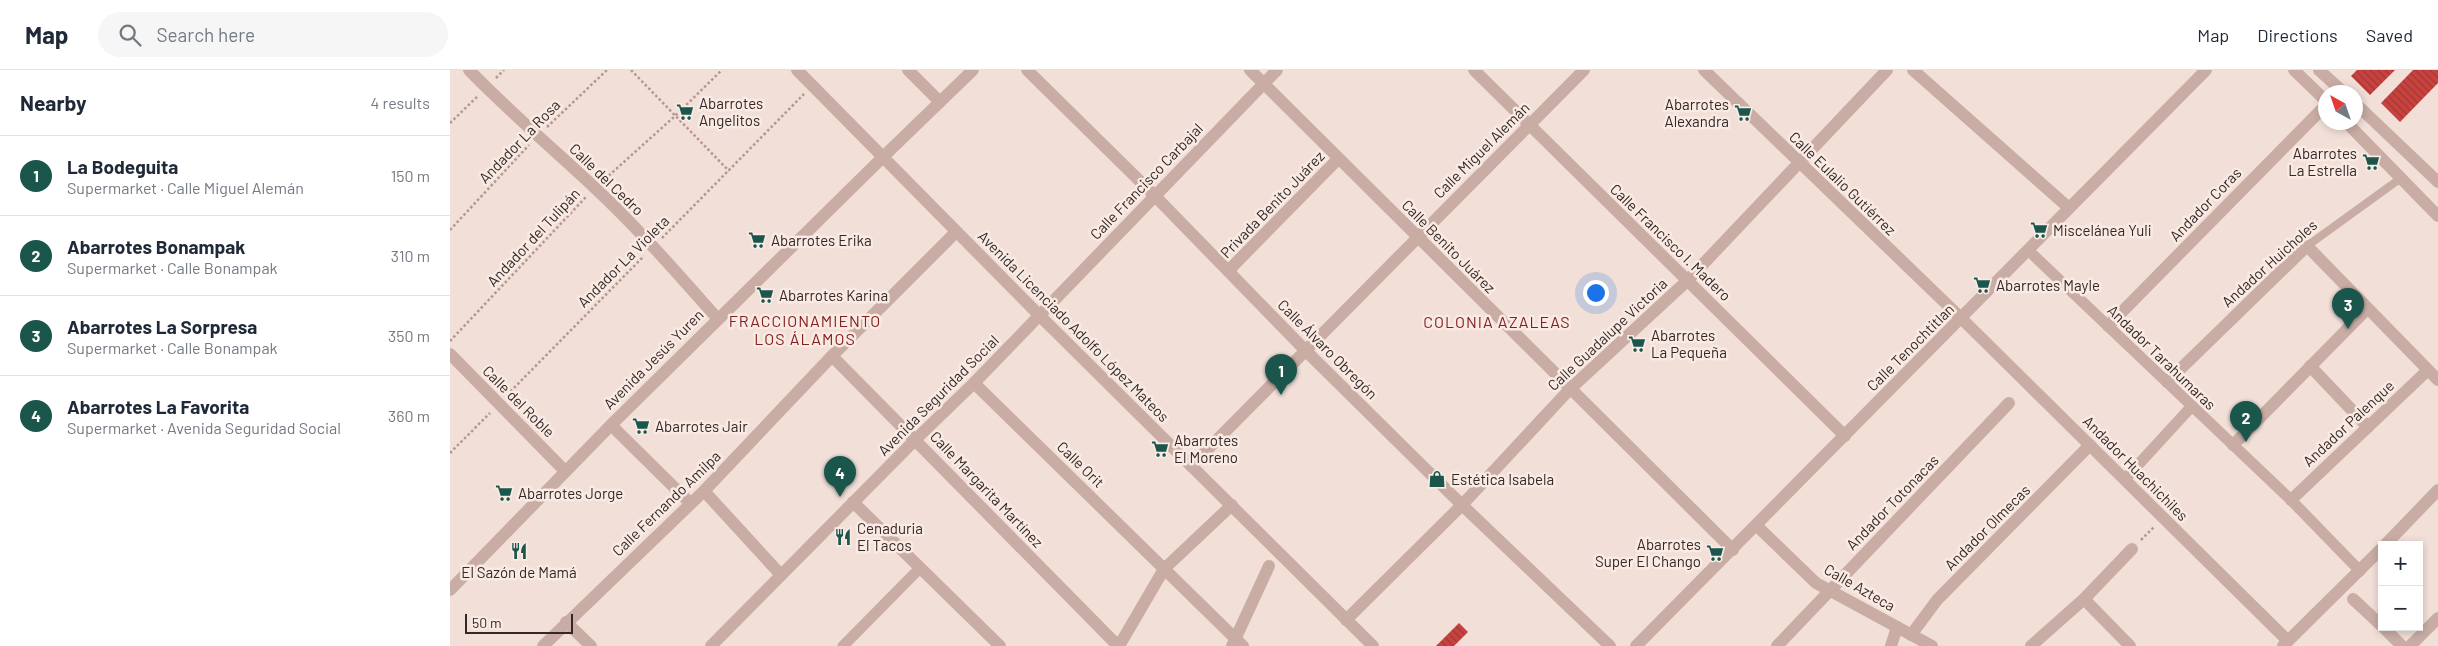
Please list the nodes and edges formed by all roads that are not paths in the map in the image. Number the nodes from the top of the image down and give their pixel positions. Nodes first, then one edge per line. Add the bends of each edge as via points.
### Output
1 (469, 70) edge
2 (797, 70) edge
3 (908, 70) edge
4 (973, 70) edge
5 (1027, 70) edge
6 (1250, 70) edge
7 (1277, 70) edge
8 (1474, 70) edge
9 (1584, 70) edge
10 (1704, 70) edge
11 (1887, 70) edge
12 (1913, 70) edge
13 (2206, 70) edge
14 (2294, 70) edge
15 (2319, 70) edge
16 (1263, 83) junction
17 (2335, 85) edge
18 (2318, 95) edge
19 (940, 102) junction
20 (2318, 111) edge
21 (2363, 111) edge
22 (1529, 125) junction
23 (2354, 130) edge
24 (884, 156) junction
25 (1338, 159) junction
26 (1798, 162) junction
27 (2425, 170) junction
28 (2405, 182) junction
29 (2438, 182) edge
30 (1154, 195) junction
31 (2069, 208) junction
32 (2438, 216) edge
33 (956, 232) junction
34 (1418, 238) junction
35 (2307, 246) junction
36 (2028, 250) junction
37 (1228, 271) junction
38 (1687, 281) junction
39 (2367, 309) junction
40 (1039, 315) junction
41 (717, 318) junction
42 (1961, 318) junction
43 (2108, 326) junction
44 (1307, 352) junction
45 (450, 354) edge
46 (832, 356) junction
47 (2310, 366) junction
48 (2428, 370) junction
49 (2438, 380) edge
50 (2167, 382) junction
51 (974, 383) junction
52 (1570, 389) junction
53 (2009, 403) dead end
54 (2192, 406) junction
55 (610, 425) junction
56 (2368, 427) junction
57 (1846, 436) junction
58 (916, 439) junction
59 (2090, 445) junction
60 (2233, 445) junction
61 (1191, 466) junction
62 (565, 471) junction
63 (2124, 479) junction
64 (2438, 490) edge
65 (704, 491) junction
66 (2291, 500) junction
67 (853, 502) junction
68 (690, 504) junction
69 (1232, 505) junction
70 (1462, 505) junction
71 (1757, 526) junction
72 (2389, 541) edge
73 (2132, 549) road end
74 (1733, 550) junction
75 (2378, 552) edge
76 (1269, 566) dead end
77 (920, 568) junction
78 (1164, 569) junction
79 (2360, 571) junction
80 (781, 575) junction
81 (450, 590) edge
82 (1829, 592) junction
83 (2084, 599) junction
84 (2353, 599) dead end
85 (2438, 618) edge
86 (1346, 620) junction
87 (566, 622) junction
88 (2378, 623) edge
89 (1897, 627) junction
90 (2386, 631) edge
91 (1911, 635) junction
92 (1237, 644) edge
93 (2285, 644) edge
94 (715, 645) edge
95 (543, 646) edge
96 (590, 646) edge
97 (843, 646) edge
98 (1000, 646) edge
99 (1118, 646) edge
100 (1372, 646) edge
101 (1610, 646) edge
102 (1636, 646) edge
103 (1777, 646) edge
104 (1891, 646) edge
105 (1932, 646) edge
106 (2031, 646) edge
107 (2130, 646) edge
108 (2402, 646) edge
109 (2410, 646) edge

1 - 41 street, Calle del Cedro via 595,188 653,246
2 - 24 street, Avenida Licenciado Adolfo López Mateos
3 - 19 street
4 - 19 street, Avenida Jesús Yuren
5 - 30 street, Calle Álvaro Obregón
6 - 16 street, Calle Benito Juárez
7 - 16 street, Calle Francisco Carbajal
8 - 22 street, Calle Francisco I. Madero
9 - 22 street, Calle Miguel Alemán
10 - 26 street, Calle Eulalio Gutiérrez
11 - 26 street, Calle Guadalupe Victoria
12 - 31 street
13 - 31 street, Calle Tenochtitlan
14 - 18 street
15 - 17 street
16 - 25 street, Calle Benito Juárez
16 - 30 street, Calle Francisco Carbajal
19 - 24 street, Avenida Jesús Yuren
20 - 43 street, Andador Coras
21 - 27 street
22 - 34 street, Calle Miguel Alemán
22 - 38 street, Calle Francisco I. Madero
23 - 28 street
24 - 33 street, Avenida Licenciado Adolfo López Mateos
24 - 41 street, Avenida Jesús Yuren
25 - 34 street, Calle Benito Juárez
25 - 37 street, Privada Benito Juárez
26 - 38 street, Calle Guadalupe Victoria
26 - 42 street, Calle Eulalio Gutiérrez
27 - 28 street
27 - 29 street
28 - 32 street
28 - 35 lane, Andador Huicholes
30 - 37 street, Calle Álvaro Obregón
30 - 40 street, Calle Francisco Carbajal
31 - 36 street, Calle Tenochtitlan
33 - 40 street, Avenida Licenciado Adolfo López Mateos
33 - 46 street, Calle Fernando Amilpa
34 - 44 street, Calle Miguel Alemán
34 - 52 street, Calle Benito Juárez
35 - 39 street
35 - 50 street, Andador Huicholes
36 - 42 street, Calle Tenochtitlan
36 - 43 street, Andador Tarahumaras
37 - 44 street, Calle Álvaro Obregón
38 - 52 street, Calle Guadalupe Victoria
38 - 57 street, Calle Francisco I. Madero
39 - 47 street
39 - 48 street
40 - 51 street, Avenida Seguridad Social
40 - 61 street, Avenida Licenciado Adolfo López Mateos
41 - 55 street, Avenida Jesús Yuren
42 - 57 street, Calle Tenochtitlan
42 - 59 street, Andador Huachichiles
43 - 50 street, Andador Tarahumaras
44 - 61 street, Calle Miguel Alemán
44 - 70 street, Calle Álvaro Obregón
45 - 62 street, Calle del Roble
46 - 58 street, Calle Margarita Martínez
46 - 65 street, Calle Fernando Amilpa
47 - 56 street
47 - 60 street
48 - 49 street
48 - 56 street, Andador Palenque
50 - 54 street, Andador Tarahumaras
51 - 58 street, Avenida Seguridad Social
51 - 78 street, Calle Orit
52 - 70 street, Calle Guadalupe Victoria
52 - 74 street, Calle Benito Juárez
53 - 82 street, Andador Totonacas
54 - 60 street, Andador Tarahumaras
54 - 63 street
55 - 62 street, Avenida Jesús Yuren
55 - 68 street
56 - 66 street, Andador Palenque
57 - 71 street, Calle Tenochtitlan
58 - 67 street, Avenida Seguridad Social
58 - 99 street, Calle Margarita Martínez
59 - 63 street, Andador Huachichiles
59 - 91 street, Andador Olmecas via 1937,600
60 - 66 street, Andador Tarahumaras
61 - 69 street, Avenida Licenciado Adolfo López Mateos
62 - 81 street, Avenida Jesús Yuren
63 - 93 street, Andador Huachichiles
64 - 72 street
65 - 68 street, Calle Fernando Amilpa
65 - 80 street
66 - 79 street, Andador Tarahumaras
67 - 77 street
67 - 80 street, Avenida Seguridad Social
68 - 87 street, Calle Fernando Amilpa
69 - 78 street
69 - 86 street, Avenida Licenciado Adolfo López Mateos
70 - 86 street, Calle Guadalupe Victoria
70 - 101 street, Calle Álvaro Obregón
71 - 74 street, Calle Tenochtitlan
71 - 82 street, Calle Azteca
73 - 83 street
74 - 102 street, Calle Tenochtitlan
75 - 79 street
76 - 92 street
77 - 97 street
77 - 98 street
78 - 92 street, Calle Orit
78 - 99 street
79 - 93 street
80 - 94 street, Avenida Seguridad Social
82 - 89 street, Calle Azteca
82 - 103 street, Andador Totonacas
83 - 106 street
83 - 107 street
84 - 88 street
85 - 109 street
86 - 100 street, Avenida Licenciado Adolfo López Mateos
87 - 95 street, Calle Fernando Amilpa
87 - 96 street
89 - 91 street, Calle Azteca
89 - 104 street
90 - 108 street
91 - 105 street, Calle Azteca

